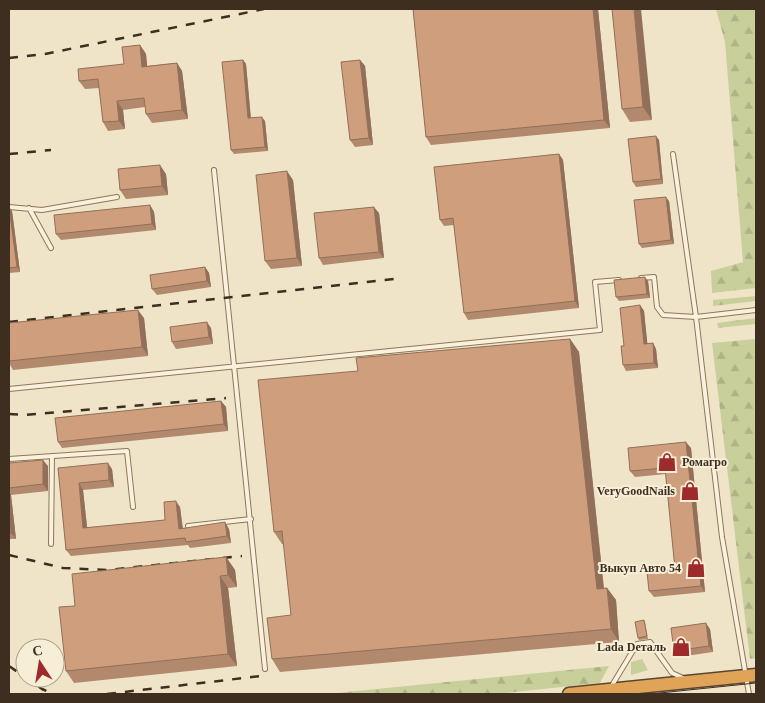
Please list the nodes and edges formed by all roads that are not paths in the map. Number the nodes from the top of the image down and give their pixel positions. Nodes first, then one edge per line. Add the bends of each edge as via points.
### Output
1 (673, 154) dead end
2 (214, 170) dead end
3 (117, 197) dead end
4 (9, 207) edge
5 (29, 208) junction
6 (51, 248) dead end
7 (634, 278) edge
8 (624, 279) edge
9 (756, 310) edge
10 (696, 317) junction
11 (236, 366) junction
12 (9, 389) edge
13 (52, 456) junction
14 (9, 459) edge
15 (133, 507) dead end
16 (250, 519) junction
17 (188, 526) edge
18 (52, 544) dead end
19 (265, 668) dead end
20 (752, 675) edge
21 (690, 682) junction
22 (609, 690) junction
23 (569, 694) edge
24 (749, 694) edge

1 - 10 lane
2 - 11 lane
3 - 5 lane via 42,210
4 - 5 lane
5 - 6 lane
7 - 10 lane via 654,277 657,307 663,315
8 - 11 lane via 595,282 600,330
9 - 10 lane
10 - 20 lane via 722,537
11 - 12 lane
11 - 16 lane
13 - 14 lane
13 - 15 lane via 127,451
13 - 18 lane
16 - 17 lane
16 - 19 lane
20 - 21 highway
20 - 24 lane
21 - 22 highway
21 - 22 lane via 672,673 650,642 637,644
22 - 23 highway

